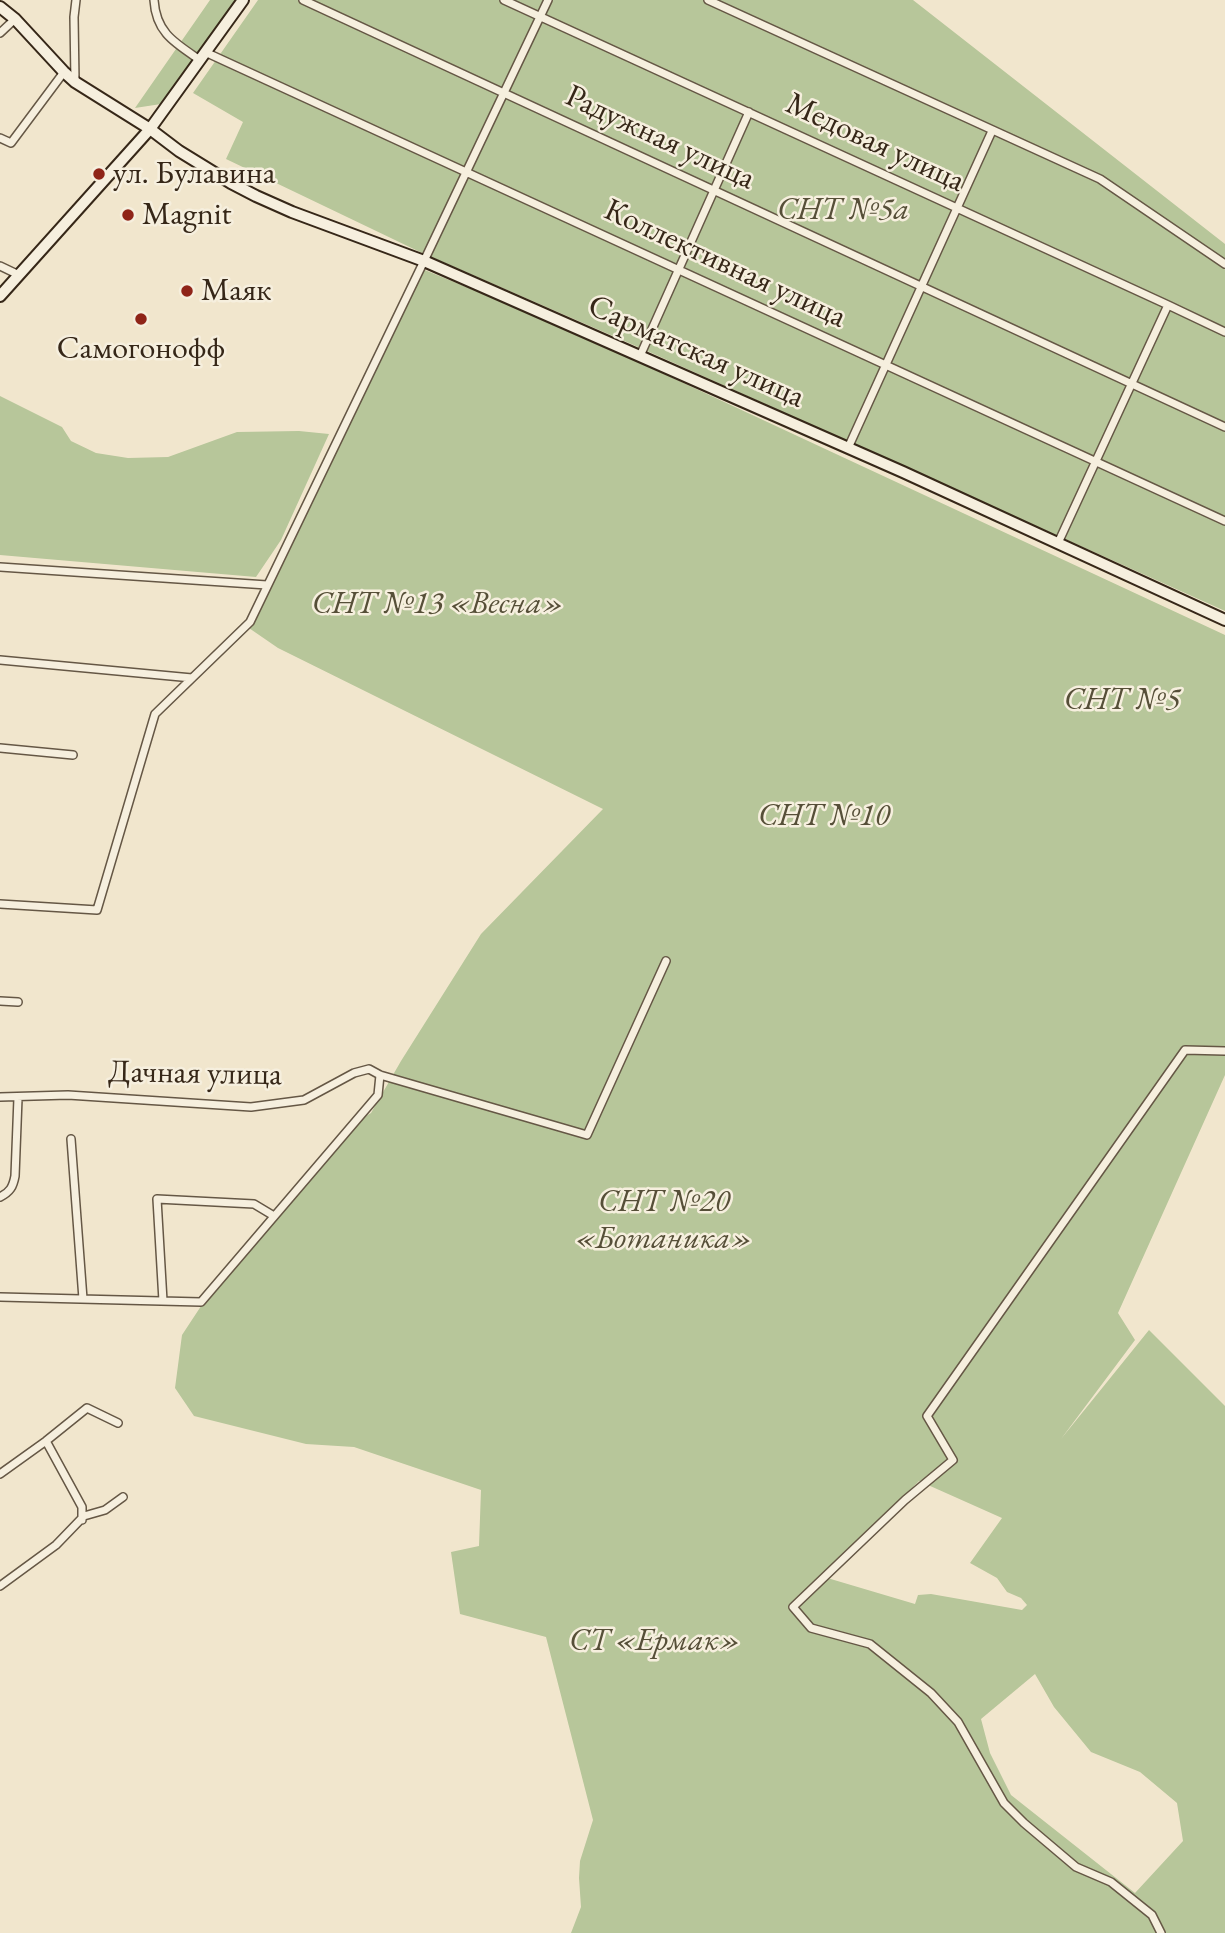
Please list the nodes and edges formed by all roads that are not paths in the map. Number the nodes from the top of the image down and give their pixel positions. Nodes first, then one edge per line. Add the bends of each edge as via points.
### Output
1 (76, 0) edge
2 (154, 0) edge
3 (243, 0) edge
4 (303, 0) edge
5 (504, 0) edge
6 (548, 0) edge
7 (708, 0) edge
8 (0, 7) edge
9 (540, 16) junction
10 (15, 19) junction
11 (0, 33) edge
12 (202, 56) junction
13 (64, 72) junction
14 (75, 82) junction
15 (504, 93) junction
16 (749, 112) junction
17 (150, 130) junction
18 (992, 131) junction
19 (0, 138) edge
20 (466, 172) junction
21 (714, 190) junction
22 (957, 208) junction
23 (424, 261) junction
24 (1225, 264) edge
25 (0, 266) edge
26 (679, 270) junction
27 (19, 275) junction
28 (922, 286) junction
29 (0, 296) edge
30 (1168, 304) junction
31 (1225, 332) edge
32 (640, 356) junction
33 (886, 365) junction
34 (1132, 384) junction
35 (1225, 427) edge
36 (848, 448) junction
37 (1096, 462) junction
38 (1225, 521) edge
39 (1058, 543) junction
40 (0, 567) edge
41 (267, 585) junction
42 (1224, 616) edge
43 (0, 660) edge
44 (191, 678) junction
45 (0, 748) edge
46 (74, 755) dead end
47 (0, 904) edge
48 (666, 961) dead end
49 (0, 1001) edge
50 (18, 1002) dead end
51 (1225, 1051) edge
52 (380, 1074) junction
53 (0, 1097) edge
54 (18, 1098) junction
55 (71, 1139) dead end
56 (0, 1197) edge
57 (274, 1216) junction
58 (0, 1297) edge
59 (83, 1299) junction
60 (163, 1301) junction
61 (118, 1423) dead end
62 (46, 1441) junction
63 (0, 1474) edge
64 (123, 1497) dead end
65 (82, 1521) junction
66 (0, 1586) edge
67 (1161, 1933) edge

1 - 14 street
2 - 12 street, Коллективная улица via 162,29 173,41
3 - 12 main road
4 - 15 street, Радужная улица
5 - 9 street, Медовая улица
6 - 9 street
7 - 18 street
8 - 10 main road, Сарматская улица
9 - 15 street
9 - 16 street, Медовая улица
10 - 11 street
10 - 13 main road, Сарматская улица
12 - 17 main road
12 - 20 street, Коллективная улица
13 - 14 main road, Сарматская улица
13 - 19 street via 11,143
14 - 17 main road, Сарматская улица
15 - 20 street
15 - 21 street, Радужная улица
16 - 21 street
16 - 22 street, Медовая улица
17 - 23 main road, Сарматская улица via 256,196
17 - 27 main road
18 - 22 street
18 - 24 street via 1100,179
20 - 23 street
20 - 26 street, Коллективная улица
21 - 26 street
21 - 28 street, Радужная улица
22 - 28 street
22 - 30 street, Медовая улица
23 - 32 main road, Сарматская улица
23 - 41 street
25 - 27 street
26 - 32 street
26 - 33 street, Коллективная улица
27 - 29 main road
28 - 33 street
28 - 34 street, Радужная улица
30 - 31 street, Медовая улица
30 - 34 street
32 - 36 main road, Сарматская улица
33 - 36 street
33 - 37 street, Коллективная улица
34 - 35 street, Радужная улица
34 - 37 street
36 - 39 main road, Сарматская улица
37 - 38 street, Коллективная улица
37 - 39 street
39 - 42 main road, Сарматская улица
40 - 41 street
41 - 44 street via 250,622
43 - 44 street
44 - 47 street via 155,714 96,910
45 - 46 street
48 - 52 street via 587,1135
49 - 50 street
51 - 67 street via 1185,1049 927,1416 953,1461 905,1500 793,1607 811,1628 870,1644 931,1693 958,1722 1004,1803 1076,1867 1111,1882 1152,1916
52 - 54 street, Дачная улица via 369,1069 304,1100 251,1107 68,1095
52 - 57 street via 378,1095
53 - 54 street, Дачная улица
54 - 56 street via 15,1176 13,1187
55 - 59 street
57 - 60 street via 201,1302
57 - 60 street via 254,1204 158,1199
58 - 59 street
59 - 60 street
61 - 62 street via 87,1408
62 - 63 street
62 - 65 street via 82,1507
64 - 65 street
65 - 66 street

